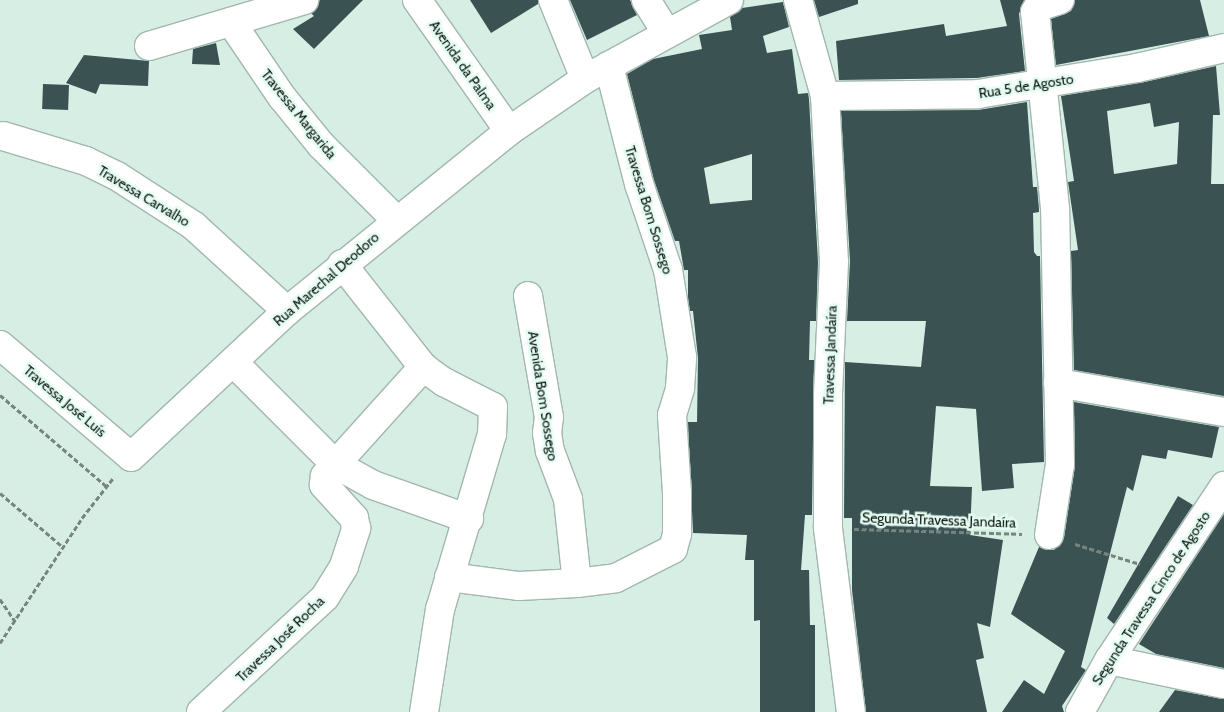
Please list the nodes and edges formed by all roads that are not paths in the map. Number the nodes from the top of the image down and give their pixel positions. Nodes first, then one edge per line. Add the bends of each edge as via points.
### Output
1 (304, 0) edge
2 (418, 0) edge
3 (553, 0) edge
4 (646, 0) edge
5 (729, 0) edge
6 (798, 0) edge
7 (1060, 0) edge
8 (231, 22) junction
9 (666, 32) junction
10 (149, 46) dead end
11 (1224, 48) edge
12 (609, 66) junction
13 (586, 79) junction
14 (1040, 85) junction
15 (825, 96) junction
16 (509, 131) junction
17 (3, 136) dead end
18 (396, 220) junction
19 (342, 264) junction
20 (528, 296) dead end
21 (287, 311) junction
22 (0, 344) edge
23 (234, 363) junction
24 (423, 367) junction
25 (1058, 383) junction
26 (1224, 412) edge
27 (131, 457) joint
28 (330, 472) junction
29 (1224, 486) edge
30 (469, 519) junction
31 (1049, 535) road end
32 (449, 577) junction
33 (577, 583) junction
34 (1109, 660) junction
35 (1224, 684) edge
36 (201, 712) edge
37 (424, 712) edge
38 (851, 712) edge
39 (1080, 712) edge

1 - 8 street
2 - 16 street, Avenida da Palma
3 - 13 street
4 - 9 street
5 - 9 street, Rua Marechal Deodoro
6 - 15 street, Travessa Jandaíra
7 - 14 street via 1038,7 1035,12
8 - 10 street
8 - 18 street, Travessa Margarida via 282,98 321,146
9 - 12 street, Rua Marechal Deodoro
11 - 14 street, Rua 5 de Agosto
12 - 13 street, Rua Marechal Deodoro
12 - 33 street, Travessa Bom Sossego via 639,184 668,270 682,357 680,388 672,415 677,534 673,549 655,559 616,578
13 - 16 street, Rua Marechal Deodoro
14 - 15 street, Rua 5 de Agosto via 978,94
14 - 25 street via 1055,208
15 - 38 street, Travessa Jandaíra via 834,262 828,395 828,528
16 - 18 street, Rua Marechal Deodoro
17 - 21 street, Travessa Carvalho via 86,161 117,176 194,226
18 - 19 street, Rua Marechal Deodoro
19 - 21 street, Rua Marechal Deodoro
19 - 24 street
20 - 33 street, Avenida Bom Sossego via 549,418 546,433 568,499
21 - 23 street, Rua Marechal Deodoro
22 - 27 street, Travessa José Luís
23 - 27 street, Rua Marechal Deodoro
23 - 28 street, Travessa José Rocha
24 - 28 street
24 - 30 street via 465,393 490,403 494,413 492,434
25 - 26 street
25 - 31 street via 1060,464
28 - 30 street, Travessa José Rocha
28 - 36 street, Travessa José Rocha via 324,486 354,518 356,528 344,566 325,597
29 - 34 street, Segunda Travessa Cinco de Agosto
30 - 32 street
32 - 33 street via 519,586
32 - 37 street via 440,609
34 - 35 street
34 - 39 street, Segunda Travessa Cinco de Agosto

